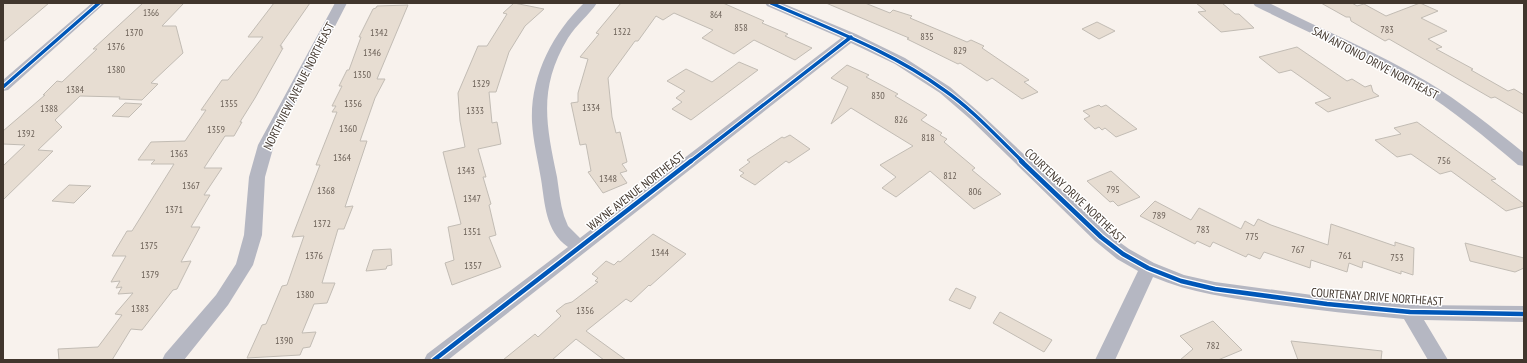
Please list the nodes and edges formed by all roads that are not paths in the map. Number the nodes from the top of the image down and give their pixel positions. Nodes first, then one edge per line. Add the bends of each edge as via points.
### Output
1 (99, 3) edge
2 (341, 3) edge
3 (591, 3) edge
4 (770, 3) edge
5 (1259, 3) edge
6 (851, 37) junction
7 (3, 87) edge
8 (1524, 161) edge
9 (580, 247) junction
10 (1148, 268) junction
11 (1410, 312) junction
12 (1524, 314) edge
13 (172, 360) edge
14 (434, 360) edge
15 (1105, 360) edge
16 (1438, 360) edge

1 - 7 street
2 - 13 street, NORTHVIEW AVENUE NORTHEAST via 266,145 257,177 253,235 244,265 222,300
3 - 9 street via 555,49 540,97 539,116 557,223 565,236
4 - 6 street, COURTENAY DRIVE NORTHEAST
5 - 8 street, SAN ANTONIO DRIVE NORTHEAST via 1421,85 1480,125
6 - 9 street, WAYNE AVENUE NORTHEAST
6 - 10 street, COURTENAY DRIVE NORTHEAST via 900,61 945,90 1101,237 1123,254
9 - 14 street, WAYNE AVENUE NORTHEAST
10 - 11 street, COURTENAY DRIVE NORTHEAST via 1181,281 1215,289
10 - 15 street
11 - 12 street, COURTENAY DRIVE NORTHEAST
11 - 16 street

